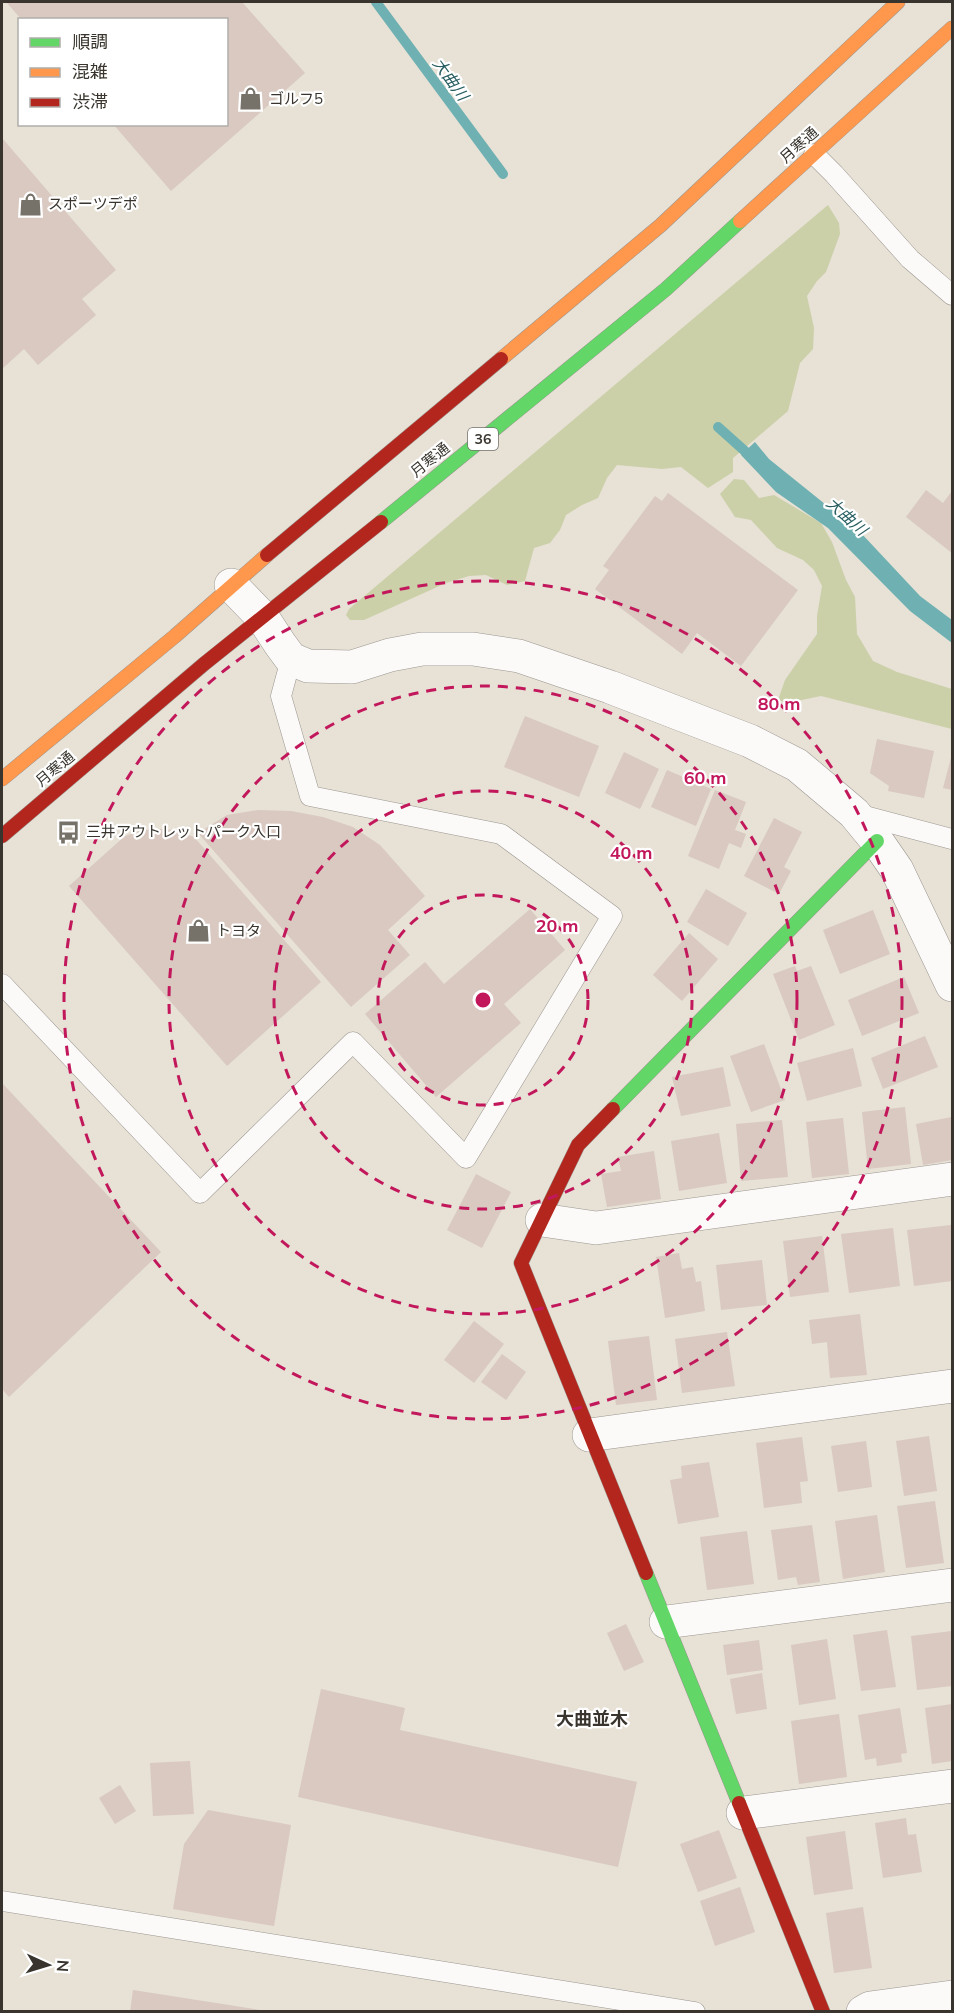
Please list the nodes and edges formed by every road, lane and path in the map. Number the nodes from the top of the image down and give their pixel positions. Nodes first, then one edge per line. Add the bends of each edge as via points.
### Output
1 (898, 2) edge
2 (952, 28) edge
3 (814, 154) junction
4 (952, 295) edge
5 (231, 585) junction
6 (263, 618) junction
7 (291, 659) junction
8 (2, 779) edge
9 (854, 813) junction
10 (2, 836) edge
11 (952, 839) edge
12 (877, 841) junction
13 (2, 984) edge
14 (952, 985) edge
15 (952, 1179) edge
16 (542, 1220) junction
17 (952, 1386) edge
18 (589, 1435) junction
19 (952, 1585) edge
20 (666, 1622) junction
21 (952, 1786) edge
22 (743, 1813) junction
23 (2, 1901) edge
24 (952, 1996) edge
25 (695, 2012) edge
26 (823, 2012) edge
27 (863, 2012) edge

1 - 5 main road, 月寒通 via 661,225
2 - 3 main road, 月寒通 / 36
3 - 4 lane via 910,259
3 - 6 main road, 月寒通 / 36 via 666,289
5 - 6 street
5 - 8 main road, 月寒通
6 - 7 street
6 - 10 main road, 月寒通 / 36
7 - 9 street via 308,666 352,667 422,649 473,649 519,656 750,741 797,765
7 - 13 lane via 281,696 310,796 501,834 612,916 466,1158 353,1042 200,1193
9 - 11 lane
9 - 12 street
12 - 14 street via 897,870
12 - 16 main road via 578,1145
15 - 16 street via 596,1228
16 - 18 main road via 521,1263
17 - 18 street
18 - 20 main road
19 - 20 street
20 - 22 main road
21 - 22 street
22 - 26 main road
23 - 25 lane
24 - 27 street

